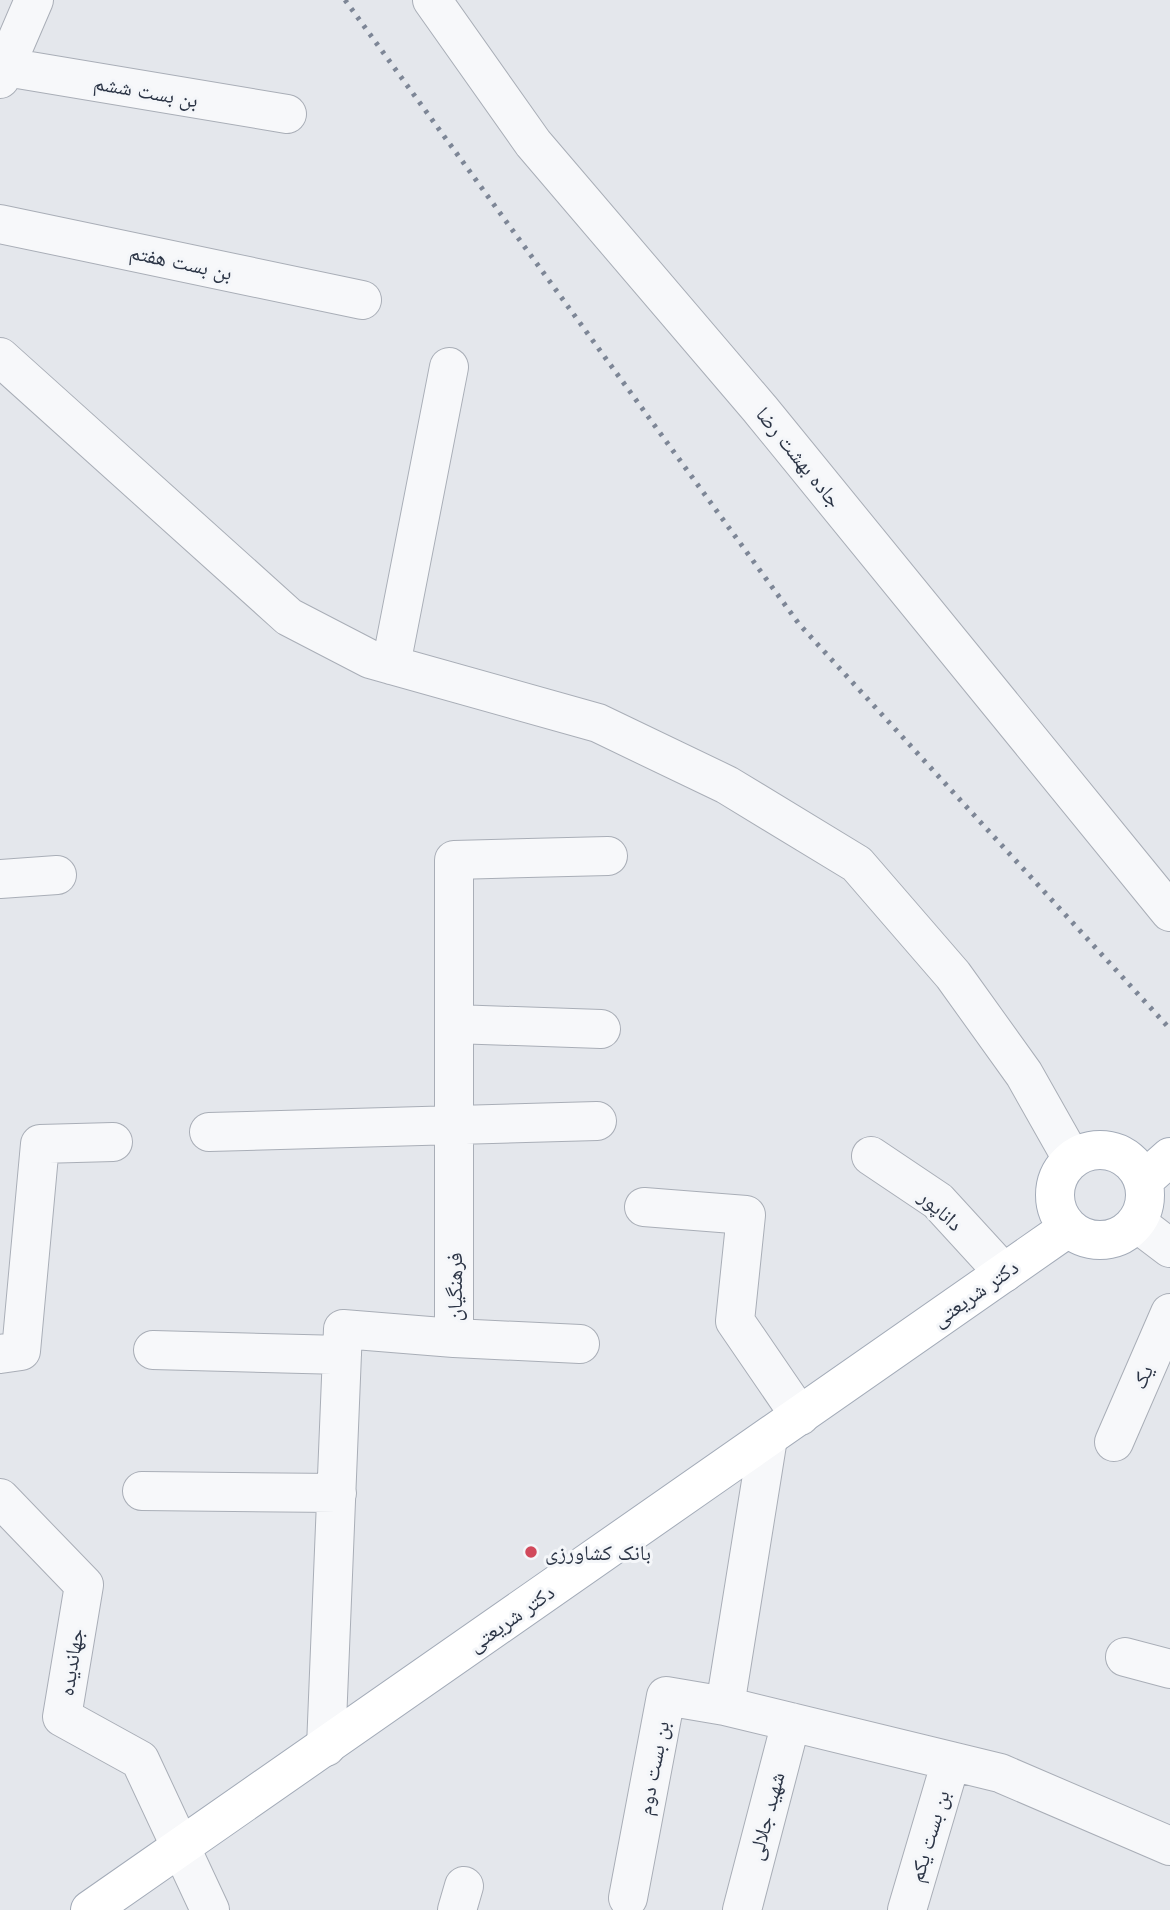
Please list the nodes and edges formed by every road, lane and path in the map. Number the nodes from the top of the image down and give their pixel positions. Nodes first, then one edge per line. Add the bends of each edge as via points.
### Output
1 (34, 0) edge
2 (432, 0) edge
3 (3, 73) edge
4 (287, 114) dead end
5 (0, 224) edge
6 (362, 300) dead end
7 (0, 357) edge
8 (449, 367) dead end
9 (391, 665) junction
10 (608, 856) dead end
11 (57, 875) dead end
12 (0, 879) edge
13 (1170, 912) edge
14 (454, 1024) junction
15 (601, 1029) dead end
16 (597, 1121) dead end
17 (454, 1124) junction
18 (209, 1132) dead end
19 (113, 1142) dead end
20 (871, 1156) dead end
21 (1072, 1159) junction
22 (1157, 1169) edge
23 (644, 1207) dead end
24 (1137, 1223) junction
25 (1068, 1228) junction
26 (1170, 1248) edge
27 (1004, 1273) junction
28 (1170, 1313) edge
29 (454, 1338) junction
30 (580, 1344) dead end
31 (153, 1350) dead end
32 (0, 1354) edge
33 (342, 1355) junction
34 (800, 1416) junction
35 (768, 1438) junction
36 (1114, 1441) dead end
37 (142, 1491) dead end
38 (337, 1493) junction
39 (0, 1498) edge
40 (1125, 1657) dead end
41 (1170, 1669) edge
42 (725, 1706) junction
43 (791, 1722) junction
44 (326, 1747) junction
45 (951, 1761) junction
46 (1170, 1846) edge
47 (183, 1847) junction
48 (628, 1898) dead end
49 (90, 1910) edge
50 (211, 1910) edge
51 (742, 1910) edge
52 (907, 1910) edge

1 - 3 street
2 - 13 street, جاده بهشت رضا via 533,143 760,409
3 - 4 street, بن بست ششم
5 - 6 street, بن بست هفتم
7 - 9 street via 289,617 370,659
8 - 9 street
9 - 21 street via 598,723 727,785 857,864 953,975 1024,1074
10 - 14 street, فرهنگیان via 454,860
11 - 12 street
14 - 15 street
14 - 17 street, فرهنگیان
16 - 17 street
17 - 18 street
17 - 29 street, فرهنگیان
19 - 32 street via 40,1144 21,1351
20 - 27 street, داناپور via 938,1201
21 - 22 main road via 1102,1150
21 - 25 main road via 1059,1178 1055,1200
22 - 24 main road
23 - 34 street via 746,1215 735,1321
24 - 25 main road via 1111,1240 1088,1239
24 - 26 street
25 - 27 main road, دکتر شریعتی
27 - 34 main road, دکتر شریعتی
28 - 36 street, یک
29 - 30 street
29 - 33 street, فرهنگیان via 343,1329
31 - 33 street
33 - 38 street, فرهنگیان
34 - 35 main road, دکتر شریعتی
35 - 42 street
35 - 44 main road, دکتر شریعتی
37 - 38 street
38 - 44 street, فرهنگیان
39 - 47 street, جهاندیده via 84,1585 62,1717 140,1760
40 - 41 street
42 - 43 street
42 - 48 street, بن بست دوم via 666,1696
43 - 45 street
43 - 51 street, شهید جلالی
44 - 47 main road, دکتر شریعتی
45 - 46 street via 1000,1773
45 - 52 street, بن بست یکم
47 - 49 main road, دکتر شریعتی
47 - 50 street

